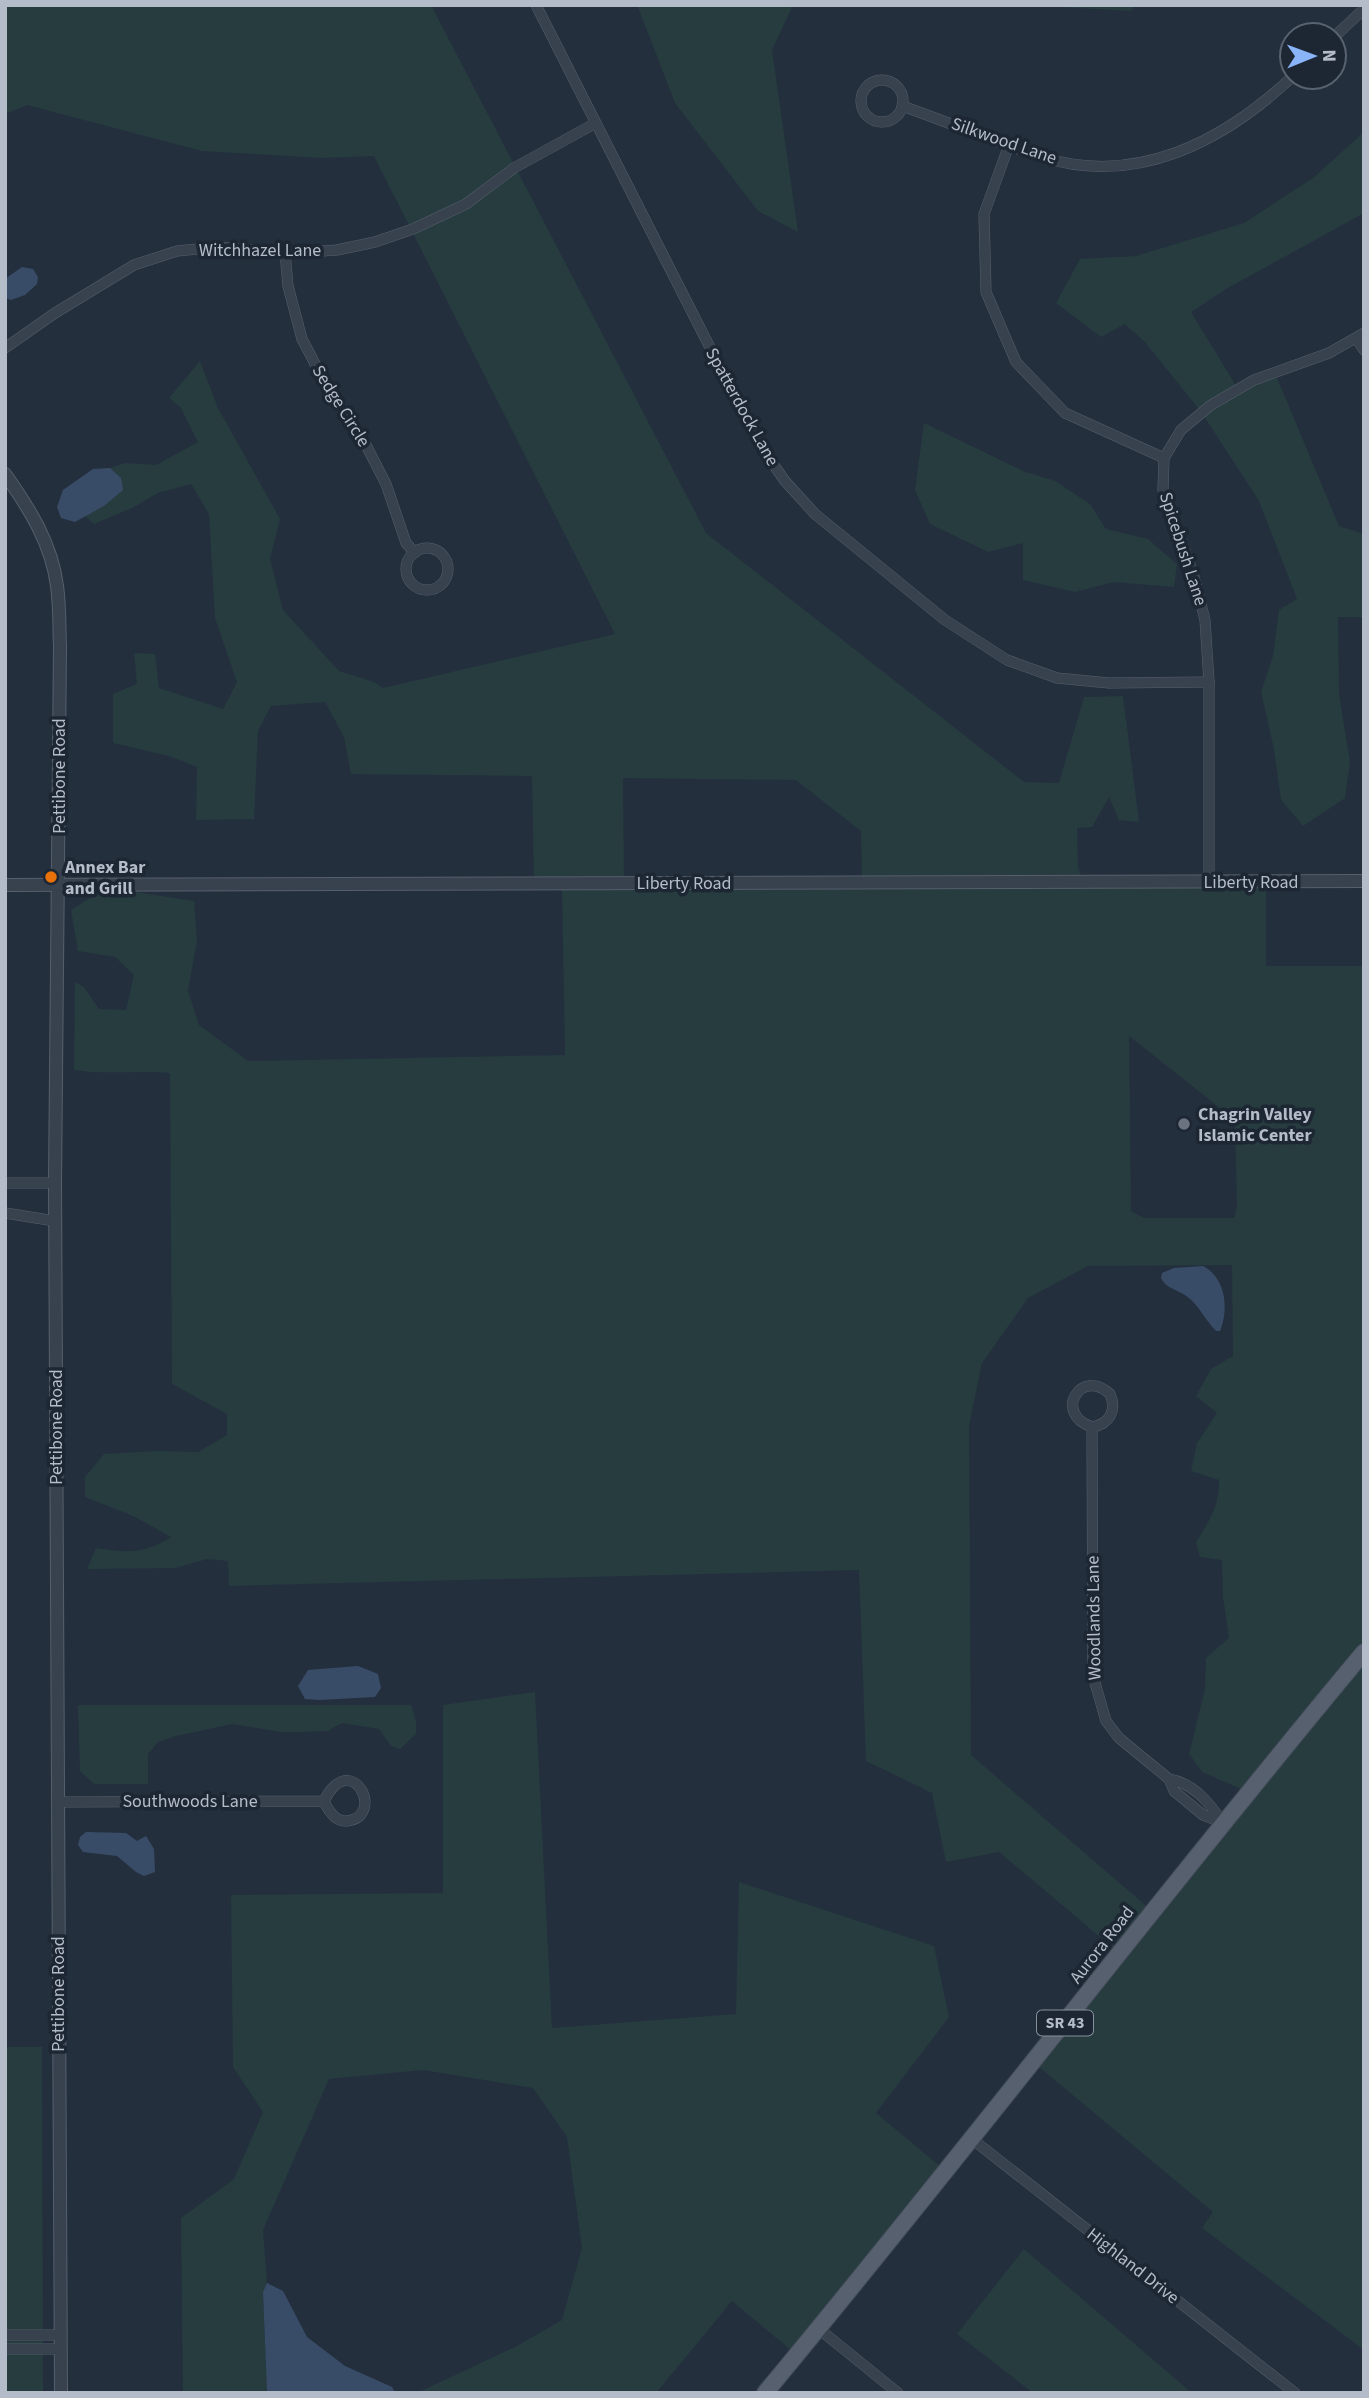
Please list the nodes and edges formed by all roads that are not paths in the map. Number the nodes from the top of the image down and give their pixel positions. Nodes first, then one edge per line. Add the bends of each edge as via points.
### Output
1 (536, 5) edge
2 (1358, 5) edge
3 (1363, 9) edge
4 (1348, 23) edge
5 (1278, 88) edge
6 (902, 106) junction
7 (594, 124) junction
8 (1009, 145) junction
9 (285, 252) junction
10 (1360, 335) edge
11 (5, 348) edge
12 (1364, 351) edge
13 (1164, 458) junction
14 (5, 474) edge
15 (415, 553) junction
16 (1209, 682) junction
17 (1364, 881) edge
18 (1209, 882) junction
19 (58, 884) junction
20 (5, 885) edge
21 (5, 1183) edge
22 (55, 1183) junction
23 (5, 1213) edge
24 (55, 1221) junction
25 (1092, 1427) junction
26 (1364, 1653) edge
27 (324, 1801) junction
28 (57, 1802) junction
29 (1223, 1822) junction
30 (972, 2139) junction
31 (818, 2329) junction
32 (5, 2335) edge
33 (60, 2342) junction
34 (5, 2350) edge
35 (61, 2393) edge
36 (765, 2393) edge
37 (898, 2393) edge
38 (1295, 2393) edge

1 - 7 street, Spatterdock Lane
2 - 3 street
3 - 4 street
5 - 8 street, Silkwood Lane via 1202,143 1136,166 1085,166
6 - 6 street via 896,116 881,122 869,117 860,102 872,82 883,80 899,89
6 - 8 street, Silkwood Lane
7 - 9 street, Witchhazel Lane via 514,168 466,204 413,229 337,250
7 - 16 street, Spatterdock Lane via 759,444 815,514 945,620 1007,660 1058,678 1109,683
8 - 13 street via 984,214 986,292 1016,362 1065,412
9 - 11 street, Witchhazel Lane via 217,247 177,251 134,265
9 - 15 street, Sedge Circle via 288,286 302,339 367,447 406,543
10 - 12 street
10 - 13 street via 1329,353 1254,380 1211,405 1181,430
13 - 16 street, Spicebush Lane via 1163,490 1205,620
14 - 19 street, Pettibone Road via 41,532 57,586
15 - 15 street via 429,548 443,555 448,565 442,584 427,590 415,586 406,570
16 - 18 street, Spicebush Lane
17 - 18 street, Liberty Road
18 - 19 street, Liberty Road
19 - 20 street, Liberty Road
19 - 22 street, Pettibone Road
21 - 22 street
22 - 24 street, Pettibone Road
23 - 24 street
24 - 28 street, Pettibone Road
25 - 25 street via 1075,1417 1072,1406 1074,1396 1095,1385 1111,1394 1113,1410 1108,1420
25 - 29 street, Woodlands Lane via 1093,1676 1105,1721 1168,1779 1174,1791 1203,1815
26 - 29 main road, Aurora Road / SR 43
27 - 27 street via 331,1787 344,1780 355,1782 366,1803 357,1817 345,1821 336,1818
27 - 28 street, Southwoods Lane
28 - 33 street, Pettibone Road
29 - 30 main road, Aurora Road / SR 43
30 - 31 main road, Aurora Road / SR 43
30 - 38 street, Highland Drive
31 - 36 main road, Aurora Road / SR 43
31 - 37 street
32 - 33 street
33 - 34 street
33 - 35 street, Pettibone Road

